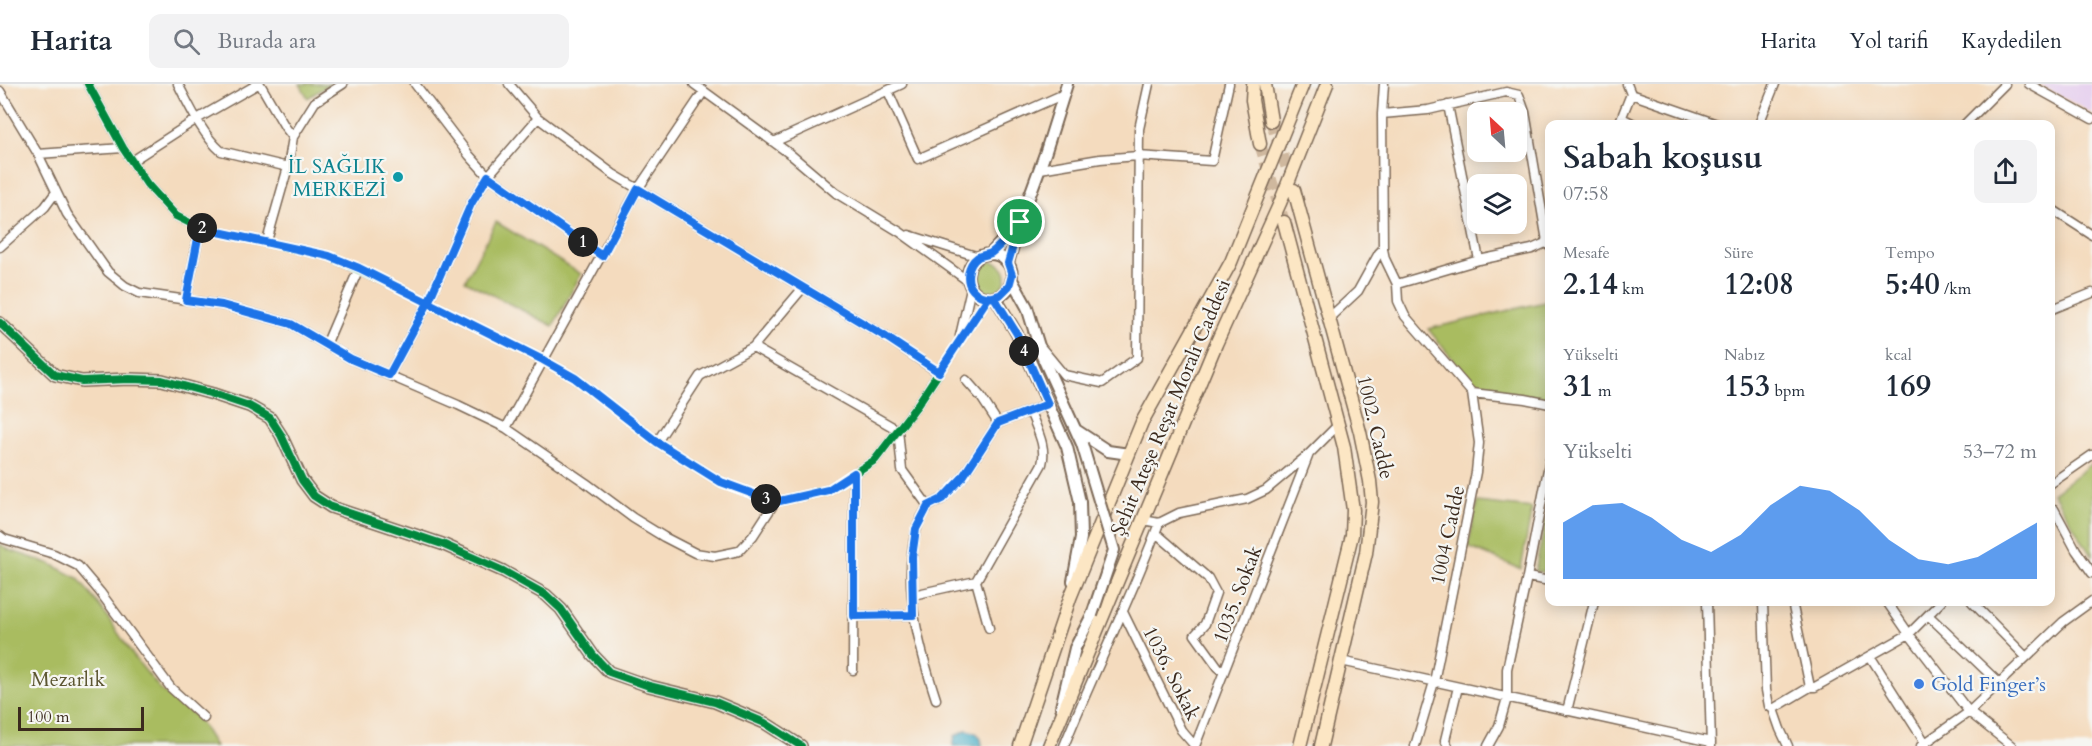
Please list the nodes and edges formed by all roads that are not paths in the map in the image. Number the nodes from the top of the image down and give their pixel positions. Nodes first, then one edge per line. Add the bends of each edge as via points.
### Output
1 (88, 84) edge
2 (178, 84) edge
3 (259, 84) edge
4 (343, 84) edge
5 (415, 84) edge
6 (508, 84) edge
7 (694, 84) edge
8 (902, 84) edge
9 (1149, 84) edge
10 (1229, 84) edge
11 (1253, 84) edge
12 (1265, 84) edge
13 (1303, 84) edge
14 (1328, 84) edge
15 (1384, 84) edge
16 (1627, 84) edge
17 (1775, 84) edge
18 (2005, 84) edge
19 (2029, 84) edge
20 (1505, 88) edge
21 (1066, 89) edge
22 (0, 91) edge
23 (704, 91) junction
24 (888, 91) junction
25 (1631, 94) junction
26 (1448, 105) junction
27 (1382, 114) junction
28 (538, 118) junction
29 (2092, 118) edge
30 (197, 119) junction
31 (1621, 120) edge
32 (1706, 120) edge
33 (1761, 120) edge
34 (1969, 120) edge
35 (1271, 121) tunnel mouth
36 (293, 137) junction
37 (774, 142) junction
38 (1260, 144) tunnel mouth
39 (123, 148) junction
40 (38, 154) junction
41 (1138, 156) junction
42 (132, 161) junction
43 (288, 167) junction
44 (1040, 169) junction
45 (488, 176) junction
46 (638, 189) junction
47 (1294, 190) tunnel mouth
48 (56, 192) junction
49 (2055, 211) edge
50 (1545, 220) edge
51 (1020, 222) junction
52 (1284, 222) tunnel mouth
53 (200, 228) junction
54 (900, 232) junction
55 (2092, 235) edge
56 (267, 241) junction
57 (1545, 244) edge
58 (0, 247) edge
59 (1383, 249) junction
60 (984, 255) junction
61 (602, 256) junction
62 (1479, 260) junction
63 (1008, 263) junction
64 (359, 268) junction
65 (1011, 280) junction
66 (970, 284) junction
67 (1397, 284) junction
68 (802, 289) junction
69 (2092, 293) edge
70 (991, 298) junction
71 (186, 300) junction
72 (428, 303) junction
73 (2055, 308) edge
74 (1329, 318) junction
75 (0, 323) edge
76 (1311, 324) junction
77 (958, 342) junction
78 (1038, 343) junction
79 (326, 345) junction
80 (753, 347) junction
81 (543, 360) junction
82 (939, 372) junction
83 (389, 375) junction
84 (966, 380) dead end
85 (1472, 393) junction
86 (1545, 403) edge
87 (1048, 404) junction
88 (1030, 411) junction
89 (1357, 420) junction
90 (998, 423) junction
91 (1338, 425) junction
92 (506, 428) junction
93 (1074, 429) junction
94 (898, 430) junction
95 (657, 442) junction
96 (1129, 454) junction
97 (1309, 454) junction
98 (2092, 455) edge
99 (854, 473) junction
100 (2055, 481) edge
101 (1545, 485) edge
102 (775, 502) junction
103 (928, 506) junction
104 (2055, 511) edge
105 (1143, 520) junction
106 (1160, 523) junction
107 (1155, 533) junction
108 (0, 536) edge
109 (2092, 573) edge
110 (1527, 577) junction
111 (976, 580) junction
112 (1545, 580) edge
113 (913, 595) junction
114 (1070, 597) junction
115 (2092, 600) edge
116 (1593, 606) edge
117 (1707, 606) edge
118 (1763, 606) edge
119 (1793, 606) edge
120 (1890, 606) edge
121 (1937, 606) edge
122 (1976, 606) edge
123 (1123, 612) junction
124 (913, 615) junction
125 (1928, 615) junction
126 (854, 616) junction
127 (989, 628) dead end
128 (1909, 634) junction
129 (1870, 656) junction
130 (1322, 657) junction
131 (2026, 657) junction
132 (1341, 661) junction
133 (854, 670) dead end
134 (1224, 672) junction
135 (1434, 682) junction
136 (1999, 682) junction
137 (1458, 687) junction
138 (1810, 687) junction
139 (1507, 698) junction
140 (936, 699) dead end
141 (1773, 709) junction
142 (1567, 711) junction
143 (1968, 712) junction
144 (204, 718) dead end
145 (1056, 725) junction
146 (1711, 744) edge
147 (1923, 745) edge
148 (801, 746) edge
149 (1020, 746) edge
150 (1049, 746) edge
151 (1064, 746) edge
152 (1195, 746) edge
153 (1300, 746) edge
154 (1321, 746) edge
155 (1415, 746) edge
156 (1448, 746) edge
157 (1488, 746) edge
158 (1788, 746) edge
159 (2012, 746) edge

1 - 39 street
2 - 30 street
3 - 30 street
3 - 36 street
4 - 36 street via 315,102
5 - 45 street
6 - 28 street
7 - 23 street
8 - 24 street
9 - 41 street via 1139,129
10 - 41 street via 1212,161
11 - 38 main road
12 - 35 main road
13 - 96 main road via 1231,262 1142,422
14 - 105 main road, Şehit Ateşe Reşat Moralı Caddesi
15 - 27 street
16 - 25 street
17 - 33 street
18 - 34 street
19 - 29 street
20 - 26 street
20 - 50 street via 1519,95 1525,112
21 - 24 street via 918,159
21 - 44 street
22 - 40 street
23 - 37 street
23 - 46 street
24 - 37 street
25 - 31 street
25 - 32 street
26 - 27 street
26 - 62 street
27 - 59 street
28 - 45 street
28 - 46 street
30 - 42 street
30 - 43 street via 221,151
36 - 43 street
37 - 54 street via 836,193
39 - 40 street
39 - 42 street
40 - 48 street
41 - 44 street
41 - 78 street via 1137,358 1101,383 1064,375
42 - 53 street via 162,203 176,216
43 - 56 street
44 - 51 street
45 - 61 street
45 - 72 street via 471,204
46 - 61 street
46 - 68 street
47 - 74 main road, 1002. Cadde
48 - 58 street
48 - 71 street via 108,272 139,293
49 - 55 street
51 - 60 street
51 - 63 street
52 - 76 main road, 1002. Cadde
53 - 56 street
53 - 71 street
54 - 60 street
54 - 66 street
56 - 64 street via 329,256
57 - 62 street
59 - 67 street
59 - 74 street via 1358,291
60 - 63 street via 997,255
60 - 66 street via 969,267
61 - 81 street
62 - 67 street
63 - 65 street
64 - 72 street
64 - 79 street
65 - 70 street via 1006,291
65 - 78 street via 1026,307
66 - 70 street via 981,297
66 - 77 street
67 - 85 street via 1398,301 1405,316
68 - 80 street
68 - 82 street
69 - 73 street
70 - 77 street
70 - 87 street via 1017,334
71 - 79 street via 222,305 291,324
72 - 81 street
72 - 83 street
74 - 76 main road
74 - 89 main road, 1002. Cadde
75 - 148 street via 55,375 82,381 162,380 249,406 270,418 314,496 332,507 442,544 546,595 609,672 715,702 765,723
76 - 91 main road, 1002. Cadde
77 - 82 street
78 - 93 street
79 - 83 street
80 - 94 street
80 - 95 street via 700,375
81 - 92 street
81 - 95 street via 575,378
82 - 94 street
83 - 92 street
84 - 90 street
85 - 86 street
85 - 135 street, 1004 Cadde via 1479,443 1476,472
87 - 88 street
87 - 114 street via 1067,447 1080,502 1081,538
88 - 90 street
88 - 111 street via 1043,445 1042,464
89 - 91 main road
89 - 132 main road, 1002. Cadde via 1370,481 1371,514
90 - 103 street via 962,478 942,499
91 - 97 street
91 - 130 main road, 1002. Cadde via 1350,478 1352,535
92 - 102 street via 633,518 694,553 715,556 739,551
93 - 96 street via 1108,451
93 - 145 street, bridge via 1114,550 1092,615 1075,648
94 - 99 street via 875,460
94 - 103 street via 902,470
95 - 102 street via 721,482
96 - 114 main road
97 - 106 street via 1266,490 1247,500 1179,513
97 - 134 street, 1035. Sokak
98 - 100 street
99 - 102 street via 828,490
99 - 126 street
101 - 110 street
103 - 113 street via 916,529
104 - 109 street
105 - 106 street
105 - 145 main road, Şehit Ateşe Reşat Moralı Caddesi
106 - 107 street
107 - 123 street
107 - 134 street via 1208,578 1216,593 1205,624 1195,635
108 - 144 street via 78,566 171,688
110 - 112 street
110 - 139 street via 1507,669
111 - 113 street
111 - 127 street
113 - 124 street
114 - 149 main road
115 - 131 street
116 - 142 street
117 - 146 street
118 - 141 street via 1766,690
119 - 138 street
120 - 128 street
121 - 125 street
122 - 131 street
123 - 151 street
123 - 152 street, 1036. Sokak via 1173,716
124 - 126 street
124 - 140 street
125 - 128 street
125 - 136 street
126 - 133 street
128 - 129 street
128 - 143 street
129 - 138 street
129 - 147 street
130 - 132 main road
130 - 153 main road, 1002. Cadde
131 - 136 street
132 - 135 street
132 - 154 main road, 1002. Cadde
134 - 152 street, 1035. Sokak
135 - 137 street
135 - 155 street, 1004 Cadde
136 - 143 street
137 - 139 street
137 - 156 street via 1445,740
138 - 141 street
139 - 142 street
139 - 157 street
141 - 158 street
142 - 146 street
143 - 147 street
143 - 159 street
145 - 150 main road, Şehit Ateşe Reşat Moralı Caddesi

